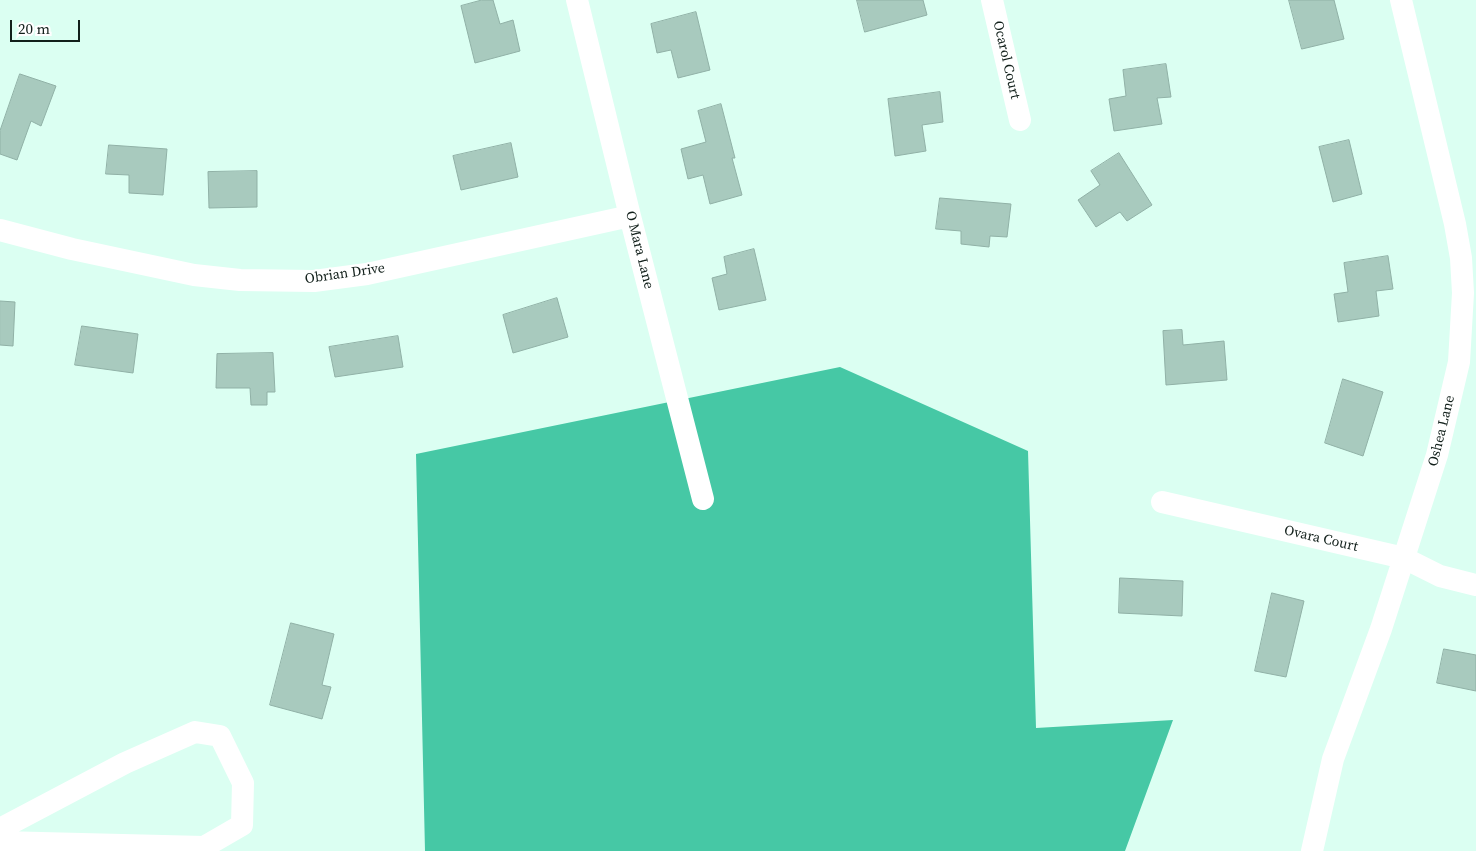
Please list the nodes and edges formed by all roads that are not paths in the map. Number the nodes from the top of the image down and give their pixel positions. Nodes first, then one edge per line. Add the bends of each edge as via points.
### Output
1 (577, 0) edge
2 (992, 0) edge
3 (1402, 0) edge
4 (1020, 120) dead end
5 (630, 216) junction
6 (0, 230) edge
7 (702, 499) dead end
8 (1162, 502) dead end
9 (1404, 558) junction
10 (1476, 585) edge
11 (0, 829) edge
12 (0, 842) edge
13 (1312, 851) edge

1 - 5 street, O Mara Lane
2 - 4 street, Ocarol Court
3 - 9 street, Oshea Lane via 1455,224 1464,293 1459,362 1437,455
5 - 6 street, Obrian Drive via 367,274 314,281 240,280 194,275
5 - 7 street, O Mara Lane
8 - 9 street, Ovara Court
9 - 10 street, Ovara Court via 1440,576
9 - 13 street, Oshea Lane via 1382,629 1333,759
11 - 12 street via 125,763 195,732 220,736 243,784 242,825 204,847

